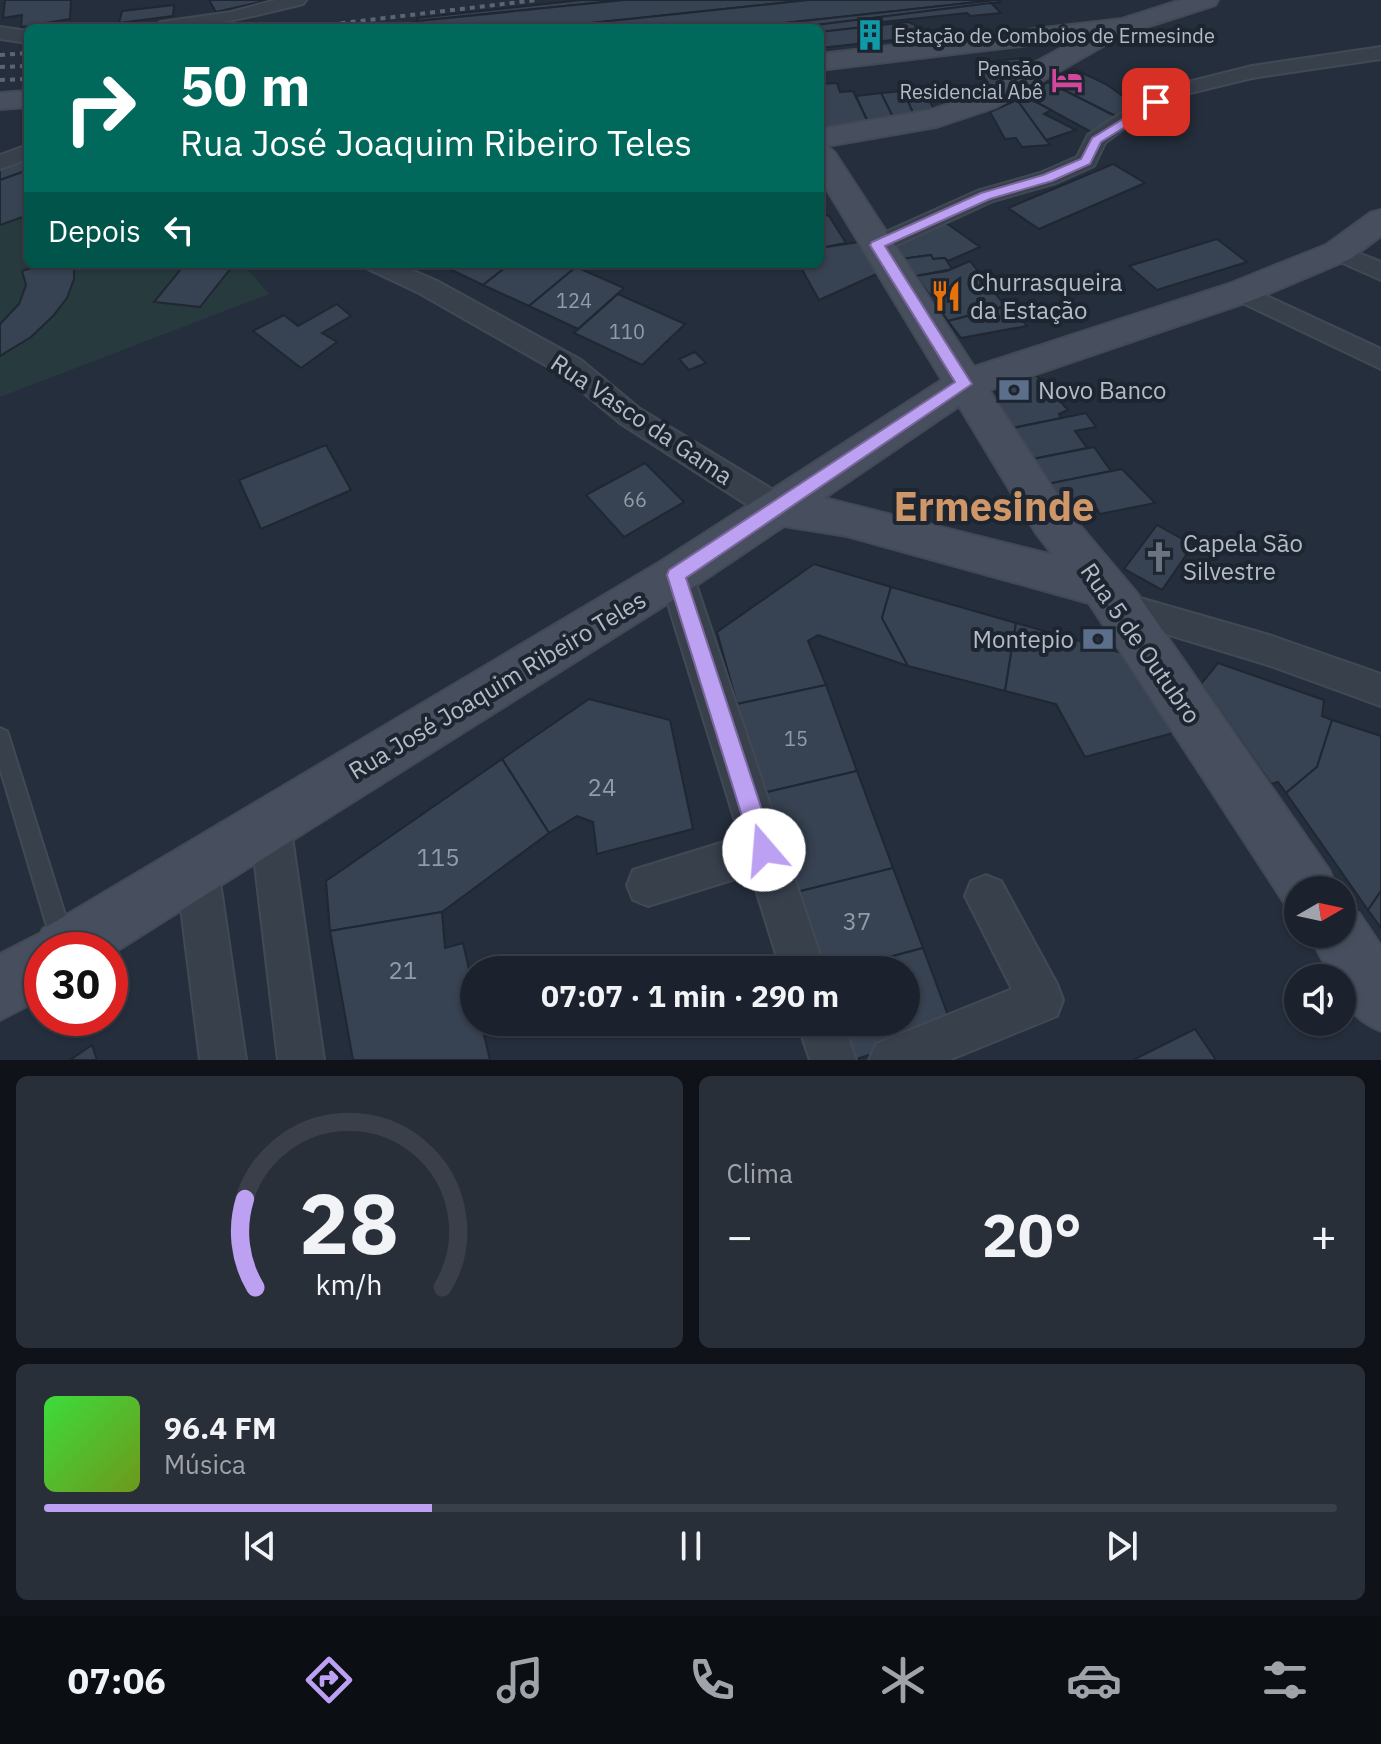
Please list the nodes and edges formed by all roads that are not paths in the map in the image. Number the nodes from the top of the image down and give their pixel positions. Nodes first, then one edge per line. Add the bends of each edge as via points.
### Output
1 (193, 0) edge
2 (297, 0) edge
3 (1206, 0) edge
4 (203, 21) junction
5 (185, 24) edge
6 (1125, 26) junction
7 (0, 33) edge
8 (24, 36) edge
9 (1042, 38) junction
10 (1381, 53) edge
11 (1066, 55) junction
12 (824, 62) edge
13 (24, 99) edge
14 (0, 101) edge
15 (824, 137) edge
16 (24, 153) edge
17 (824, 159) edge
18 (0, 162) edge
19 (1381, 220) edge
20 (877, 245) junction
21 (1338, 252) junction
22 (386, 268) edge
23 (1381, 272) edge
24 (1241, 292) junction
25 (1381, 360) edge
26 (964, 384) junction
27 (777, 508) junction
28 (676, 575) junction
29 (1112, 597) junction
30 (1381, 690) edge
31 (0, 737) edge
32 (270, 823) junction
33 (764, 850) junction
34 (197, 868) junction
35 (1300, 876) edge
36 (648, 885) dead end
37 (986, 896) dead end
38 (59, 932) edge
39 (93, 932) edge
40 (1347, 948) edge
41 (798, 956) edge
42 (24, 974) edge
43 (0, 989) edge
44 (1381, 1000) edge
45 (825, 1036) edge
46 (223, 1060) edge
47 (301, 1060) edge
48 (833, 1060) edge
49 (892, 1060) edge

1 - 4 street
2 - 4 street
3 - 6 main road
4 - 5 street
6 - 9 main road
6 - 11 main road
7 - 8 street
9 - 11 main road via 1059,45
9 - 12 main road
10 - 20 street via 1252,72 1179,90 1096,140 1086,161 985,196
11 - 15 main road via 986,101
13 - 14 main road
16 - 18 street
17 - 20 main road, Rua 5 de Outubro
19 - 21 main road, Rua José Joaquim Ribeiro Teles
20 - 26 main road, Rua 5 de Outubro
21 - 23 street
21 - 24 main road, Rua José Joaquim Ribeiro Teles
22 - 27 street, Rua Vasco da Gama via 571,367 630,416
24 - 25 street
24 - 26 main road, Rua José Joaquim Ribeiro Teles
26 - 27 main road, Rua José Joaquim Ribeiro Teles
26 - 29 main road, Rua 5 de Outubro via 1051,521
27 - 28 main road, Rua José Joaquim Ribeiro Teles
27 - 29 main road, Rua Vasco da Gama via 847,519
28 - 32 main road, Rua José Joaquim Ribeiro Teles
28 - 33 street
29 - 30 street
29 - 35 main road, Rua 5 de Outubro
31 - 38 lane
32 - 34 main road, Rua José Joaquim Ribeiro Teles
32 - 47 street
33 - 36 street
33 - 41 street
34 - 39 main road, Rua José Joaquim Ribeiro Teles
34 - 46 street
37 - 49 street via 1041,1000
40 - 44 main road
42 - 43 main road
45 - 48 street

